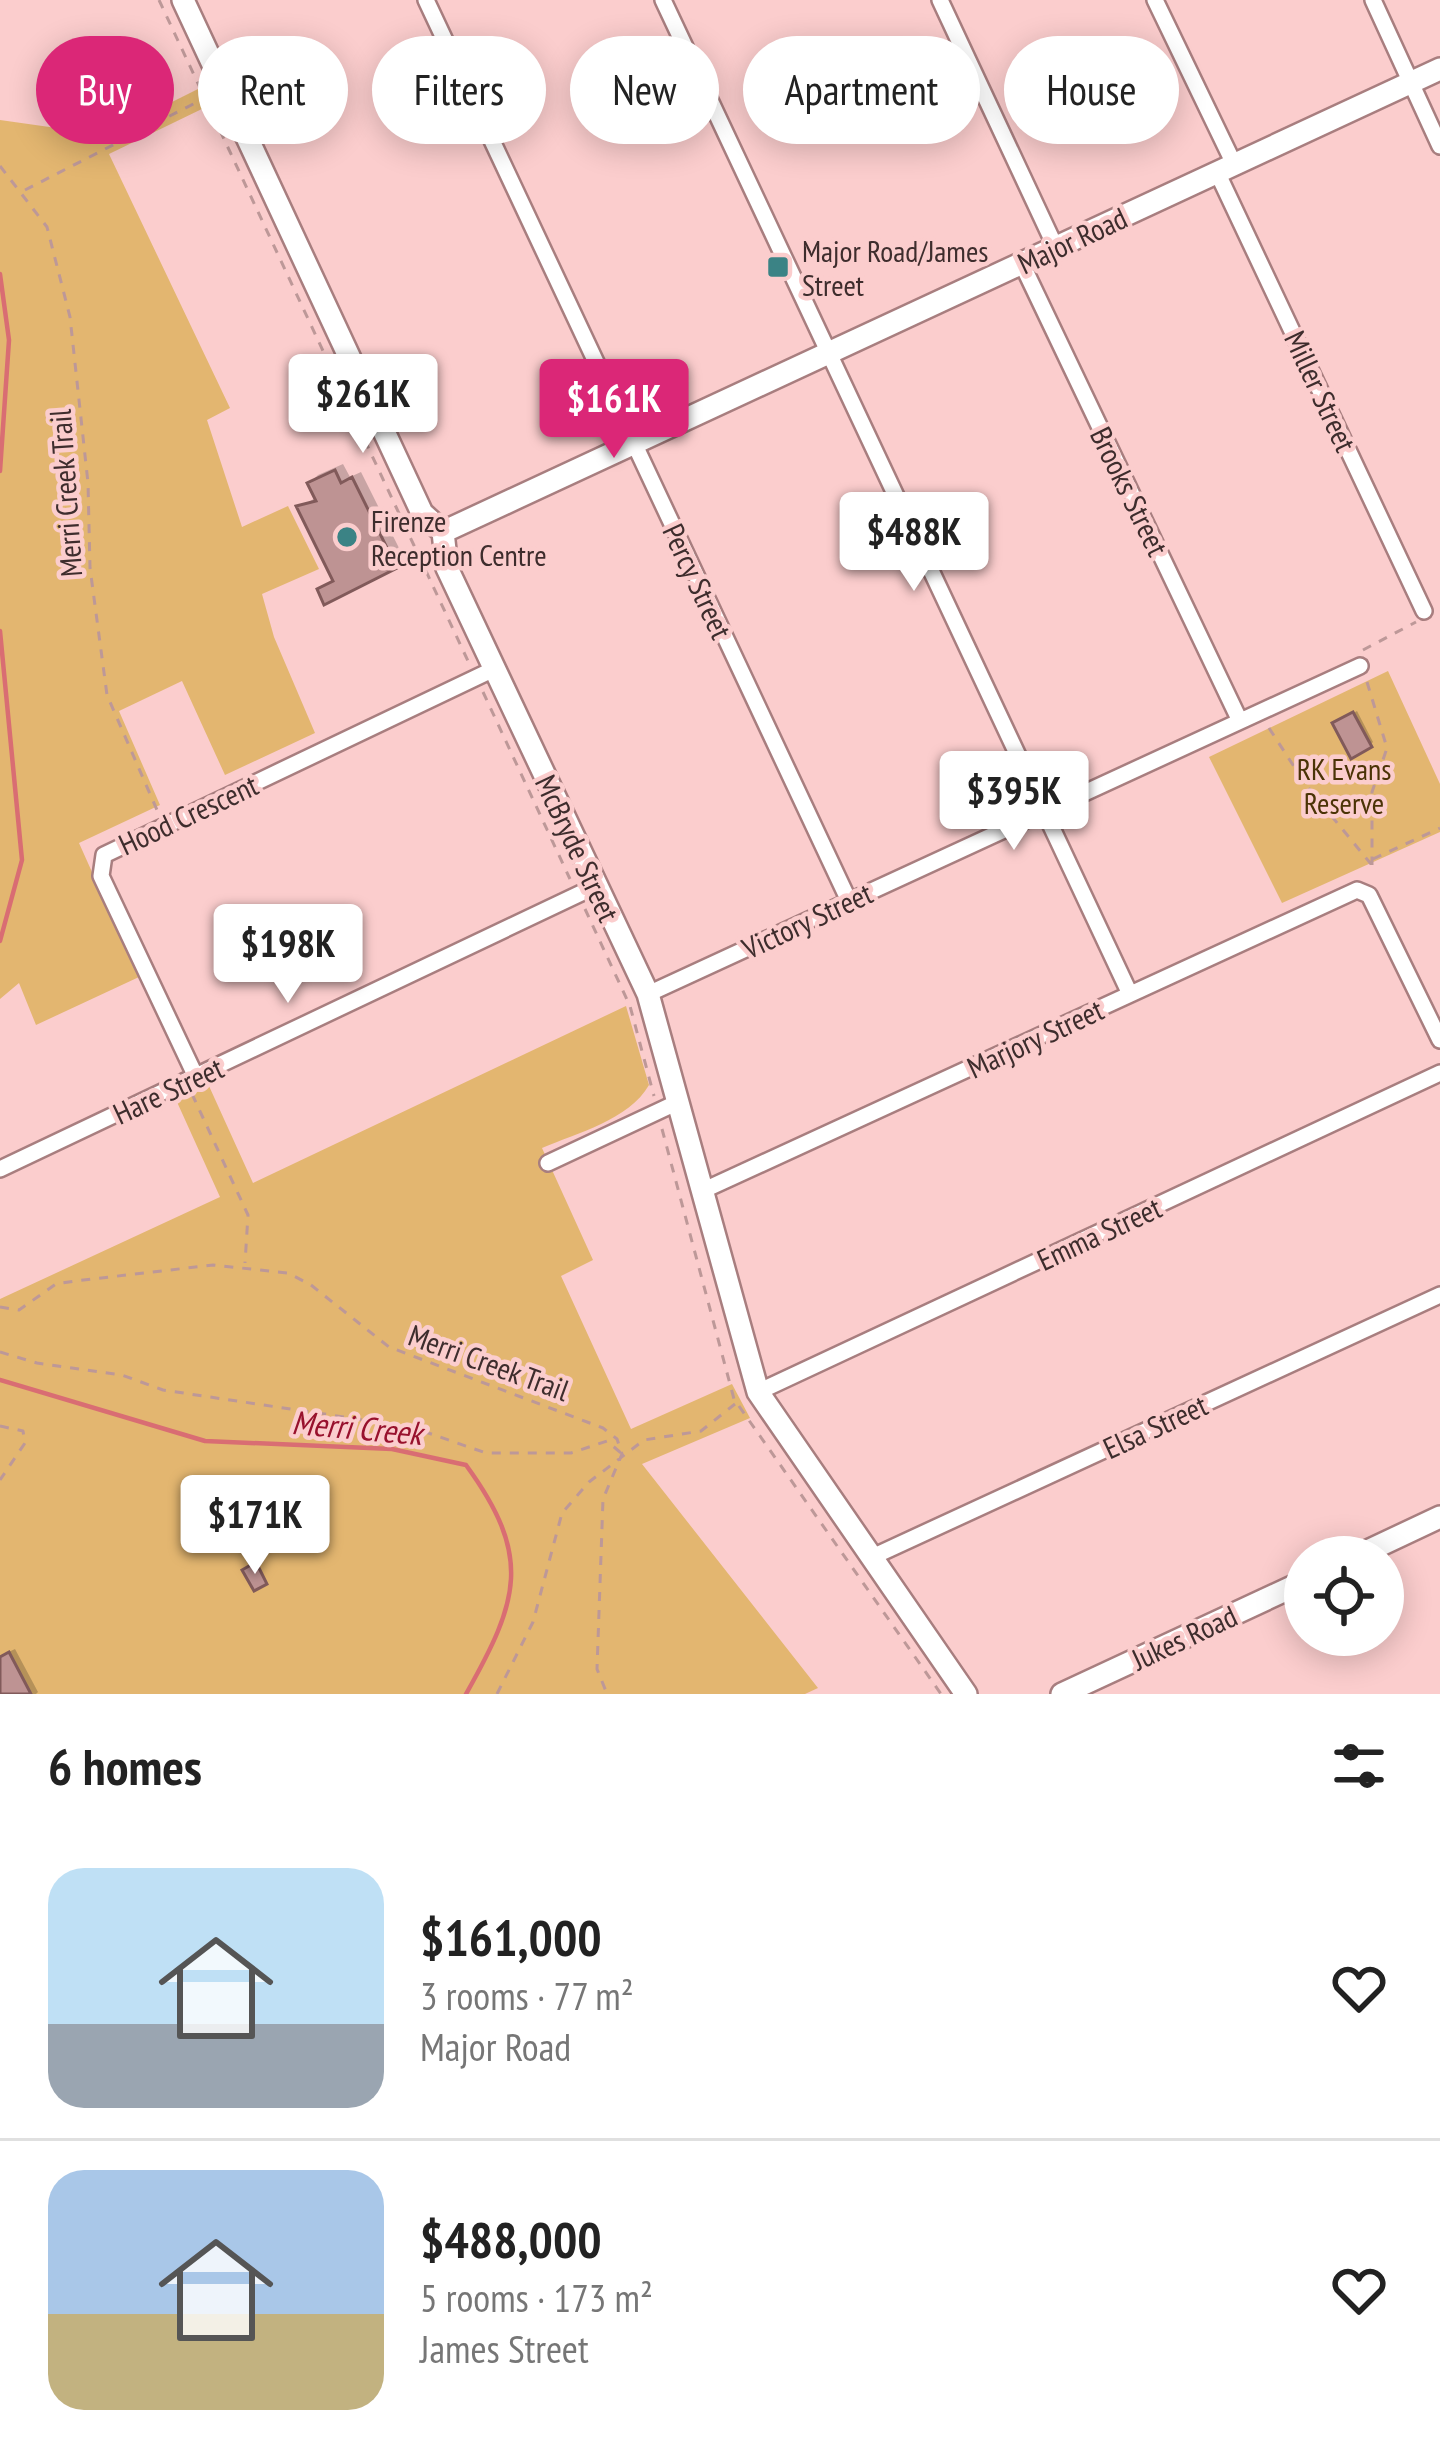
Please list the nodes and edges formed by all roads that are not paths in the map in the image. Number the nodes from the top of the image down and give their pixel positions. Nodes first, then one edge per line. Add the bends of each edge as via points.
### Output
1 (183, 0) edge
2 (426, 0) edge
3 (663, 0) edge
4 (940, 0) edge
5 (1155, 0) edge
6 (1373, 0) edge
7 (1440, 69) edge
8 (1411, 83) junction
9 (1440, 146) edge
10 (1226, 169) junction
11 (1055, 246) junction
12 (1022, 263) junction
13 (828, 354) junction
14 (634, 446) junction
15 (443, 532) junction
16 (1426, 614) road end
17 (1360, 666) road end
18 (485, 673) junction
19 (1239, 719) junction
20 (1045, 811) junction
21 (587, 890) junction
22 (848, 901) junction
23 (648, 994) junction
24 (1130, 994) junction
25 (1440, 1040) edge
26 (1440, 1073) edge
27 (191, 1080) junction
28 (667, 1107) junction
29 (548, 1163) dead end
30 (0, 1169) edge
31 (702, 1191) junction
32 (1440, 1295) edge
33 (758, 1392) junction
34 (1440, 1517) edge
35 (1400, 1536) edge
36 (870, 1558) junction
37 (1284, 1590) edge
38 (966, 1694) edge
39 (1062, 1694) edge

1 - 15 street, McBryde Street via 422,513
2 - 14 street, Percy Street
3 - 13 street
4 - 11 street
5 - 10 street, Miller Street
6 - 8 street
7 - 8 street, Major Road
8 - 9 street
8 - 10 street, Major Road
10 - 11 street, Major Road
10 - 16 street, Miller Street
11 - 12 street, Major Road
12 - 13 street, Major Road
12 - 19 street, Brooks Street
13 - 14 street, Major Road
13 - 20 street
14 - 15 street, Major Road
14 - 22 street, Percy Street
15 - 18 street, McBryde Street via 447,568
17 - 19 street, Victory Street
18 - 21 street, McBryde Street
18 - 27 street, Hood Crescent via 110,850 100,868
19 - 20 street, Victory Street
20 - 22 street, Victory Street
20 - 24 street
21 - 23 street, McBryde Street
21 - 27 street, Hare Street
22 - 23 street, Victory Street
23 - 28 street, McBryde Street
24 - 25 street, Marjory Street via 1344,893 1370,895
24 - 31 street, Marjory Street
26 - 33 street, Emma Street
27 - 30 street, Hare Street
28 - 29 street
28 - 31 street, McBryde Street
31 - 33 street, McBryde Street
32 - 36 street, Elsa Street
33 - 36 street, McBryde Street
34 - 35 street
36 - 38 street, McBryde Street
37 - 39 street, Jukes Road

